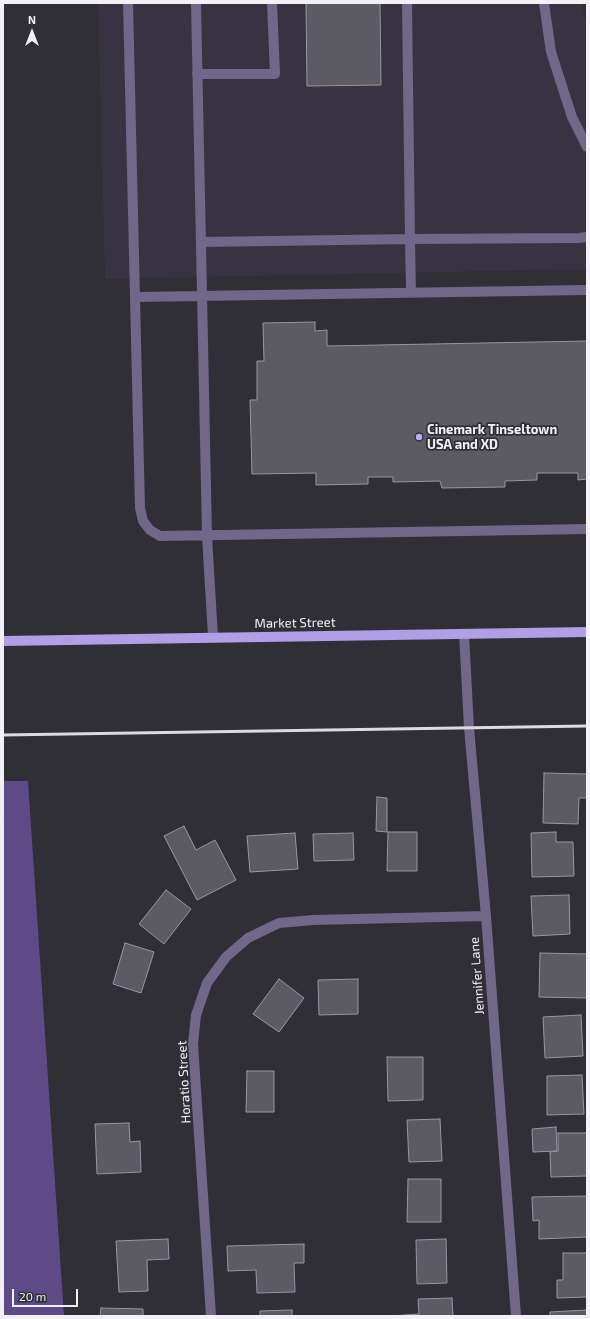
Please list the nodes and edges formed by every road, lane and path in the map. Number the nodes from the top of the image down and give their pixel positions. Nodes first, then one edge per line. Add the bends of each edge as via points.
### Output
1 (128, 3) edge
2 (196, 3) edge
3 (272, 3) edge
4 (407, 3) edge
5 (544, 3) edge
6 (197, 74) junction
7 (587, 147) edge
8 (587, 237) edge
9 (410, 239) junction
10 (201, 242) junction
11 (587, 290) edge
12 (411, 292) junction
13 (202, 295) junction
14 (135, 297) junction
15 (587, 529) edge
16 (207, 536) junction
17 (587, 632) edge
18 (464, 634) junction
19 (213, 637) junction
20 (3, 641) edge
21 (486, 916) junction
22 (212, 1316) edge
23 (516, 1316) edge

1 - 14 street
2 - 6 street
3 - 6 street via 275,74
4 - 9 street
5 - 7 street via 551,52 572,117
6 - 10 street
8 - 9 street
9 - 10 street
9 - 12 street
10 - 13 street
11 - 12 street
12 - 13 street
13 - 14 street
13 - 16 street
14 - 16 street via 142,520 150,530 160,536
15 - 16 street
16 - 19 street
17 - 18 main road, Market Street
18 - 19 main road, Market Street
18 - 21 street, Jennifer Lane via 469,728
19 - 20 main road, Market Street
21 - 22 street, Horatio Street via 279,923 248,938 226,957 207,983 196,1015 193,1044
21 - 23 street, Jennifer Lane

